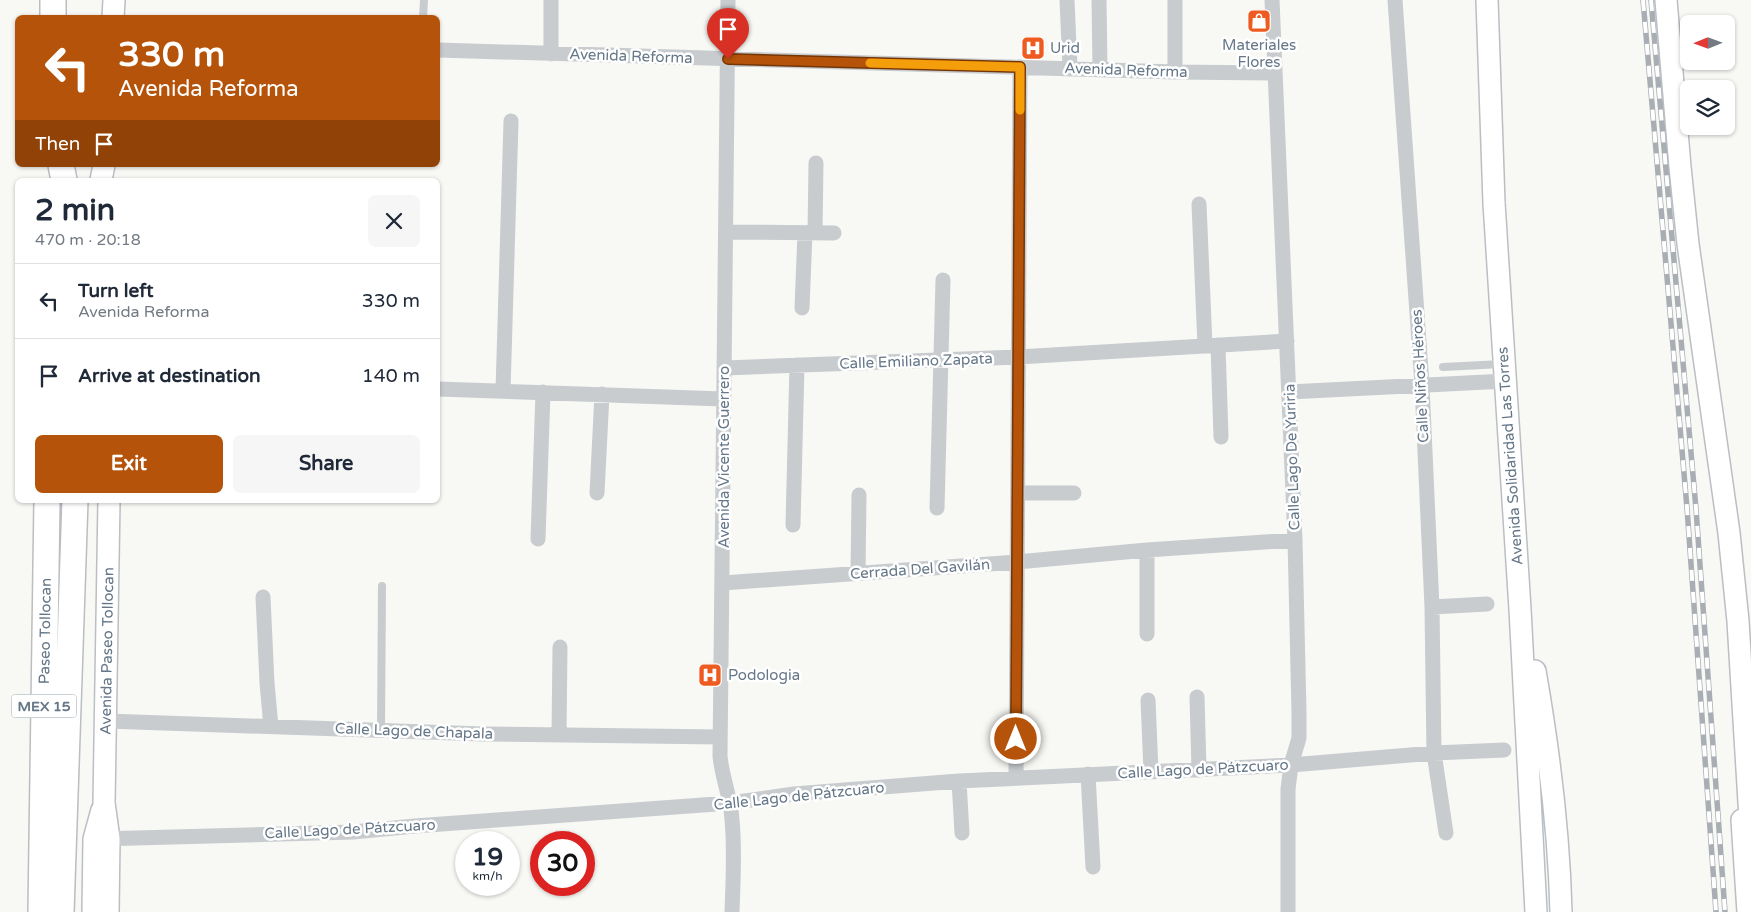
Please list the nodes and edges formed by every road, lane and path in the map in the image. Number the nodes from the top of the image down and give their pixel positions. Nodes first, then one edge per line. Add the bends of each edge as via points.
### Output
1 (53, 0) edge
2 (114, 0) edge
3 (424, 0) edge
4 (551, 0) edge
5 (728, 0) edge
6 (1066, 0) edge
7 (1099, 0) edge
8 (1175, 0) edge
9 (1272, 0) edge
10 (1395, 0) edge
11 (1487, 0) edge
12 (1666, 0) edge
13 (53, 15) edge
14 (114, 15) edge
15 (423, 15) edge
16 (440, 50) edge
17 (550, 54) junction
18 (728, 59) junction
19 (1020, 67) junction
20 (1070, 68) junction
21 (1100, 69) junction
22 (1175, 72) junction
23 (1274, 73) junction
24 (511, 121) dead end
25 (816, 163) dead end
26 (1198, 204) dead end
27 (726, 232) junction
28 (810, 233) junction
29 (834, 233) dead end
30 (943, 280) dead end
31 (802, 308) dead end
32 (1288, 341) junction
33 (1212, 346) junction
34 (1018, 357) junction
35 (939, 360) junction
36 (797, 365) junction
37 (1444, 367) dead end
38 (725, 368) junction
39 (1505, 372) junction
40 (1422, 386) junction
41 (440, 389) edge
42 (503, 391) junction
43 (543, 392) junction
44 (1290, 392) junction
45 (602, 394) junction
46 (723, 399) junction
47 (1221, 437) dead end
48 (597, 493) dead end
49 (1018, 493) junction
50 (1074, 493) dead end
51 (859, 495) dead end
52 (47, 503) edge
53 (75, 503) edge
54 (109, 503) edge
55 (937, 508) dead end
56 (793, 525) dead end
57 (1729, 533) junction
58 (538, 539) dead end
59 (1295, 540) junction
60 (1147, 550) junction
61 (1017, 562) junction
62 (858, 573) junction
63 (723, 583) junction
64 (382, 586) dead end
65 (264, 597) dead end
66 (1488, 604) dead end
67 (1432, 607) junction
68 (1520, 608) junction
69 (1147, 634) dead end
70 (560, 647) dead end
71 (1197, 697) dead end
72 (1148, 700) dead end
73 (107, 721) junction
74 (271, 727) junction
75 (381, 730) junction
76 (559, 734) junction
77 (720, 737) junction
78 (1504, 750) dead end
79 (1434, 753) junction
80 (1291, 765) junction
81 (1199, 770) junction
82 (1151, 772) junction
83 (1088, 774) junction
84 (1016, 778) junction
85 (959, 781) junction
86 (730, 803) junction
87 (962, 833) dead end
88 (1446, 833) dead end
89 (1751, 835) edge
90 (101, 839) junction
91 (1093, 867) dead end
92 (41, 912) edge
93 (61, 912) edge
94 (93, 912) edge
95 (108, 912) edge
96 (732, 912) edge
97 (1288, 912) edge
98 (1536, 912) edge
99 (1561, 912) edge
100 (1748, 912) edge

1 - 13 highway
2 - 14 main road
3 - 15 lane
4 - 17 street
5 - 18 street, Avenida Vicente Guerrero
6 - 20 street
7 - 21 street
8 - 22 street
9 - 23 street, Calle Lago De Yuriria
10 - 40 street, Calle Niños Héroes
11 - 39 main road, Avenida Solidaridad Las Torres via 1494,203
12 - 57 main road via 1688,244
16 - 17 street, Avenida Reforma
17 - 18 street, Avenida Reforma
18 - 19 street, Avenida Reforma
18 - 27 street, Avenida Vicente Guerrero
19 - 20 street, Avenida Reforma
19 - 34 street
20 - 21 street, Avenida Reforma
21 - 22 street, Avenida Reforma
22 - 23 street, Avenida Reforma
23 - 32 street, Calle Lago De Yuriria
24 - 42 street
25 - 28 street
26 - 33 street
27 - 28 street
27 - 38 street, Avenida Vicente Guerrero
28 - 29 street
28 - 31 street
30 - 35 street
32 - 33 street, Calle Emiliano Zapata
32 - 44 street, Calle Lago De Yuriria
33 - 34 street, Calle Emiliano Zapata
33 - 47 street
34 - 35 street, Calle Emiliano Zapata
34 - 49 street
35 - 36 street, Calle Emiliano Zapata
35 - 55 street
36 - 38 street, Calle Emiliano Zapata
36 - 56 street
37 - 39 lane
38 - 46 street, Avenida Vicente Guerrero
39 - 40 street
39 - 68 main road, Avenida Solidaridad Las Torres
40 - 44 street
40 - 67 street, Calle Niños Héroes
41 - 42 street
42 - 43 street
43 - 45 street
43 - 58 street
44 - 59 street, Calle Lago De Yuriria
45 - 46 street
45 - 48 street
46 - 63 street, Avenida Vicente Guerrero
49 - 50 street
49 - 61 street
51 - 62 street
52 - 92 highway, Paseo Tollocan / MEX 15
53 - 93 highway
54 - 73 main road, Avenida Paseo Tollocan
57 - 89 main road via 1738,621
57 - 100 main road via 1728,575
59 - 60 street, Cerrada Del Gavilán
59 - 80 street, Calle Lago De Yuriria via 1299,738
60 - 61 street, Cerrada Del Gavilán
60 - 69 street
61 - 62 street, Cerrada Del Gavilán
61 - 84 street
62 - 63 street, Cerrada Del Gavilán
63 - 77 street, Avenida Vicente Guerrero
64 - 75 lane
65 - 74 street
66 - 67 street
67 - 79 street, Calle Niños Héroes
68 - 98 main road, Avenida Solidaridad Las Torres
68 - 99 main road via 1545,729
70 - 76 street
71 - 81 street
72 - 82 street
73 - 74 street, Calle Lago de Chapala
73 - 90 main road, Avenida Paseo Tollocan
74 - 75 street, Calle Lago de Chapala
75 - 76 street, Calle Lago de Chapala
76 - 77 street, Calle Lago de Chapala
77 - 86 street, Avenida Vicente Guerrero via 721,772
78 - 79 street, Calle Lago de Pátzcuaro
79 - 80 street, Calle Lago de Pátzcuaro
79 - 88 street, Calle Niños Héroes
80 - 81 street, Calle Lago de Pátzcuaro
80 - 97 street, Calle Lago De Yuriria via 1288,789
81 - 82 street, Calle Lago de Pátzcuaro
82 - 83 street, Calle Lago de Pátzcuaro
83 - 84 street, Calle Lago de Pátzcuaro
83 - 91 street
84 - 85 street, Calle Lago de Pátzcuaro
85 - 86 street, Calle Lago de Pátzcuaro via 794,794
85 - 87 street
86 - 90 street, Calle Lago de Pátzcuaro via 353,832
86 - 96 street, Avenida Vicente Guerrero
90 - 94 main road, Avenida Paseo Tollocan
90 - 95 main road, Avenida Paseo Tollocan

